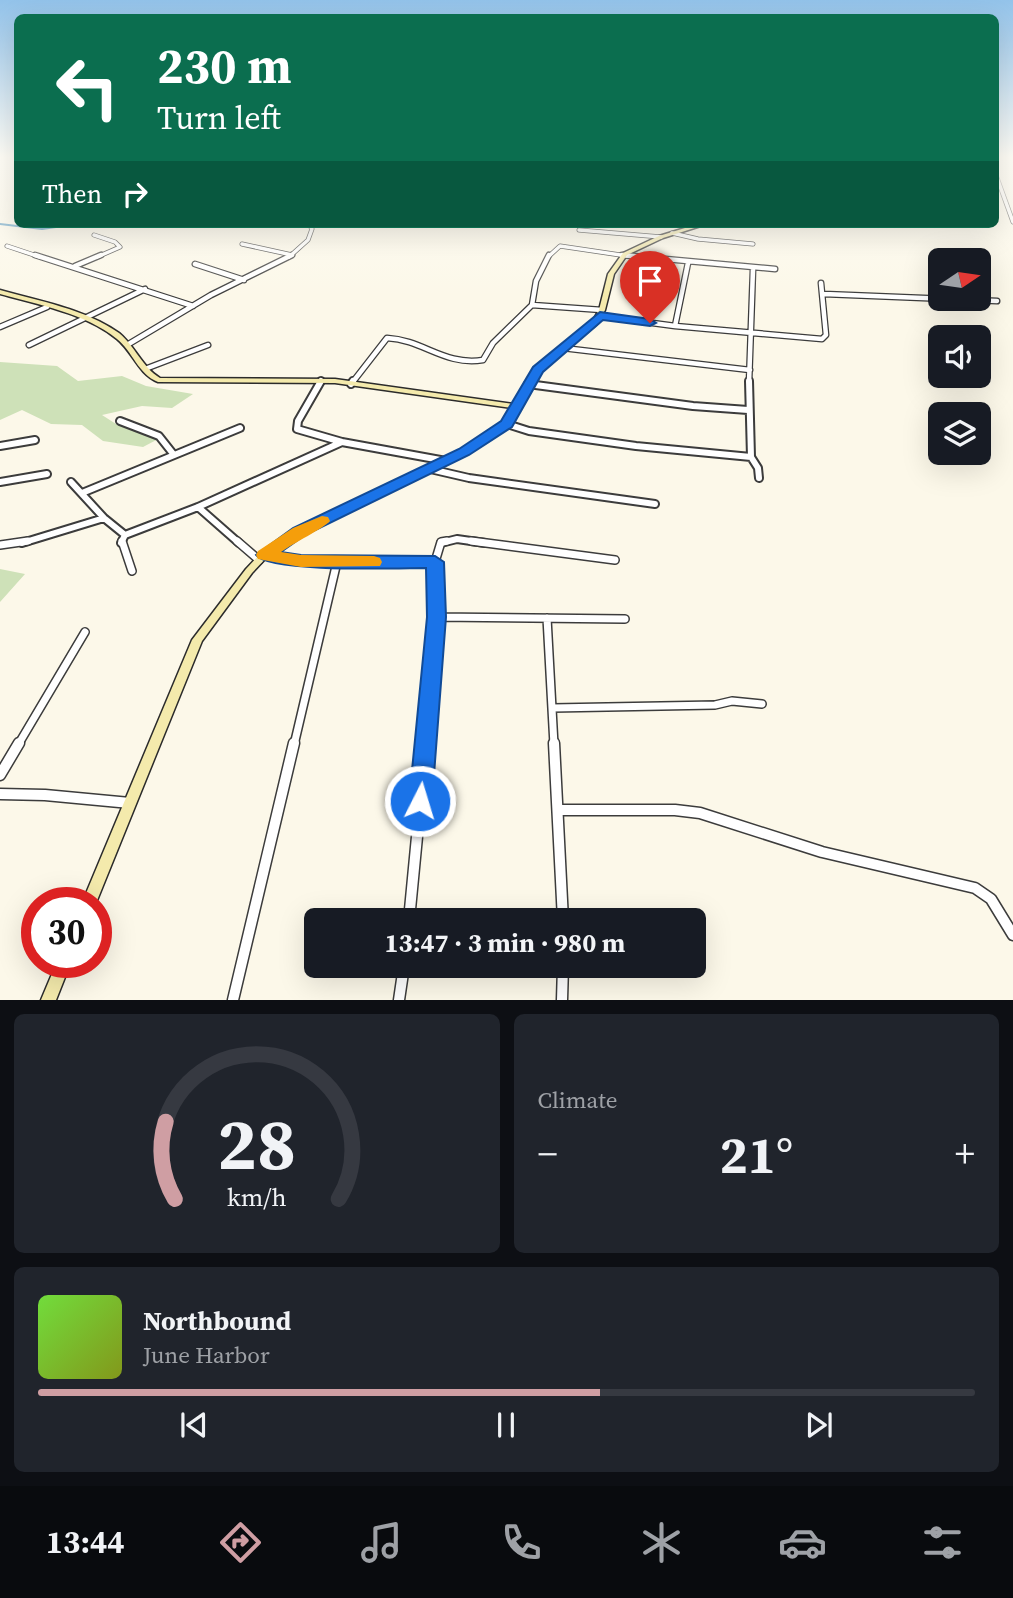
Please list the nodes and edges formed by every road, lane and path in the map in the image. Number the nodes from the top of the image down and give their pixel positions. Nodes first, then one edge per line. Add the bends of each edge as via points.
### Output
1 (999, 203) edge
2 (1006, 204) joint
3 (1013, 222) edge
4 (311, 228) edge
5 (683, 228) edge
6 (579, 230) dead end
7 (672, 233) junction
8 (94, 235) dead end
9 (661, 237) junction
10 (242, 244) dead end
11 (753, 244) dead end
12 (8, 246) dead end
13 (625, 254) junction
14 (292, 255) junction
15 (688, 262) junction
16 (195, 264) dead end
17 (75, 267) junction
18 (753, 269) junction
19 (775, 269) dead end
20 (244, 280) junction
21 (821, 283) dead end
22 (145, 289) junction
23 (0, 292) edge
24 (824, 294) junction
25 (997, 301) dead end
26 (531, 305) junction
27 (193, 306) junction
28 (47, 307) junction
29 (601, 313) junction
30 (82, 319) junction
31 (675, 326) junction
32 (0, 327) edge
33 (750, 333) junction
34 (29, 345) dead end
35 (127, 345) junction
36 (208, 345) dead end
37 (563, 348) junction
38 (145, 369) junction
39 (750, 369) junction
40 (321, 381) junction
41 (351, 384) junction
42 (528, 384) junction
43 (519, 407) junction
44 (748, 410) junction
45 (120, 421) dead end
46 (507, 424) junction
47 (240, 428) dead end
48 (35, 440) dead end
49 (342, 442) junction
50 (0, 446) edge
51 (174, 455) junction
52 (751, 457) junction
53 (446, 461) junction
54 (430, 469) junction
55 (47, 474) dead end
56 (759, 478) dead end
57 (0, 482) edge
58 (71, 482) dead end
59 (82, 493) junction
60 (655, 504) dead end
61 (198, 507) junction
62 (104, 518) junction
63 (125, 535) junction
64 (0, 545) edge
65 (262, 557) junction
66 (615, 560) dead end
67 (337, 562) junction
68 (435, 562) junction
69 (132, 571) dead end
70 (436, 617) junction
71 (547, 618) junction
72 (625, 618) dead end
73 (85, 632) dead end
74 (762, 705) dead end
75 (553, 708) junction
76 (0, 775) edge
77 (0, 794) edge
78 (132, 803) junction
79 (558, 810) junction
80 (96, 887) edge
81 (410, 908) edge
82 (562, 908) edge
83 (1013, 935) edge
84 (57, 978) edge
85 (402, 978) edge
86 (563, 978) edge
87 (48, 999) edge
88 (233, 999) edge
89 (399, 999) edge
90 (562, 999) edge

1 - 2 street
2 - 3 street
4 - 14 street via 310,239
5 - 7 street
6 - 9 street
7 - 9 street
7 - 11 street
8 - 17 street via 120,247
9 - 13 street
10 - 14 street
12 - 17 street
13 - 15 street
13 - 26 street via 568,246 552,249 531,294
13 - 29 street via 611,274
14 - 20 street
15 - 18 street
15 - 31 street
16 - 20 street
17 - 22 street
18 - 19 street
18 - 33 street
20 - 27 street
21 - 24 street
22 - 27 street
22 - 30 street
23 - 28 street
24 - 25 street
24 - 33 street via 824,338
26 - 29 street
26 - 41 street via 493,342 483,360 450,361 418,344 387,338
27 - 35 street
28 - 30 street
28 - 32 street
29 - 31 street
29 - 37 street
30 - 34 street
30 - 35 street via 111,331
31 - 33 street
33 - 39 street
35 - 38 street
36 - 38 street
37 - 39 street
37 - 42 street
38 - 40 street via 152,378 168,382
39 - 44 street
40 - 41 street
40 - 49 street via 296,427
41 - 43 street
42 - 43 street
42 - 44 street
43 - 46 street
44 - 52 street
45 - 51 street via 153,433
46 - 52 street via 636,446
46 - 53 street
47 - 51 street
48 - 50 street
49 - 53 street
49 - 61 street
51 - 59 street
52 - 56 street
53 - 54 street
54 - 60 street
54 - 65 street via 299,531
55 - 57 street
58 - 59 street
59 - 62 street
61 - 63 street
61 - 65 street
62 - 63 street
62 - 64 street
63 - 69 street via 121,543
65 - 67 street
65 - 78 street via 197,640
66 - 68 street via 450,539 441,542
67 - 68 street
67 - 88 street
68 - 70 street
70 - 71 street
70 - 81 street
71 - 72 street
71 - 75 street
73 - 76 street
74 - 75 street via 732,701
75 - 79 street
77 - 78 street
78 - 80 street
79 - 82 street
79 - 83 street via 700,813 822,852 968,886 983,891
84 - 87 street
85 - 89 street
86 - 90 street

